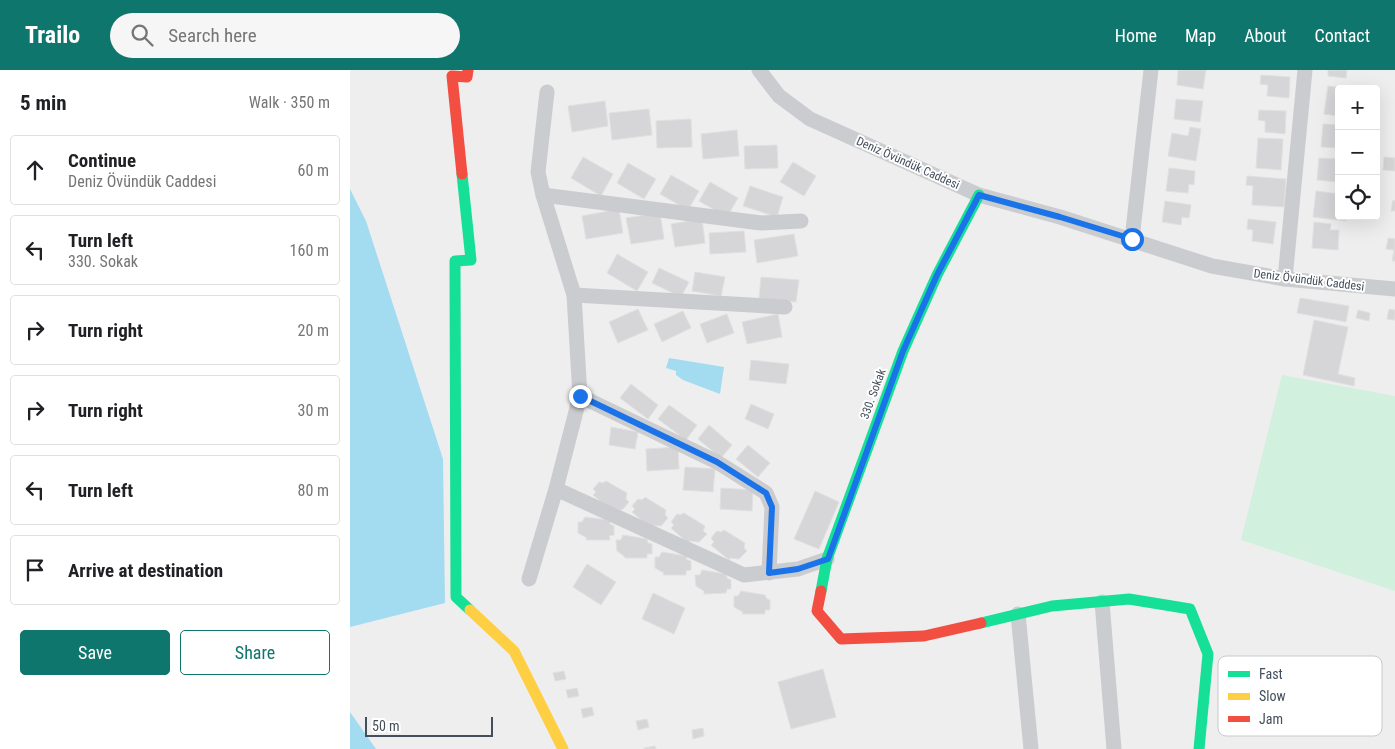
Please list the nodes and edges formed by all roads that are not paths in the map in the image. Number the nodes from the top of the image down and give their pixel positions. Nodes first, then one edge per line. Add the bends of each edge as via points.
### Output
1 (468, 70) edge
2 (758, 70) edge
3 (1151, 70) edge
4 (1305, 70) edge
5 (547, 92) dead end
6 (979, 195) junction
7 (543, 196) junction
8 (801, 221) dead end
9 (1132, 239) junction
10 (1285, 279) junction
11 (1395, 290) edge
12 (574, 294) junction
13 (785, 307) dead end
14 (580, 396) junction
15 (556, 490) junction
16 (828, 559) junction
17 (769, 573) junction
18 (529, 578) dead end
19 (1102, 602) junction
20 (1018, 614) junction
21 (563, 749) edge
22 (1031, 749) edge
23 (1114, 749) edge
24 (1199, 749) edge

1 - 21 street via 467,77 452,76 471,260 455,261 456,597 514,651
2 - 6 street, Deniz Övündük Caddesi via 779,96 810,119
3 - 9 street
4 - 10 street
5 - 7 street via 538,172
6 - 9 street, Deniz Övündük Caddesi
6 - 16 street, 330. Sokak via 937,275 903,351
7 - 8 street via 761,223
7 - 12 street
9 - 10 street, Deniz Övündük Caddesi via 1212,266
10 - 11 street, Deniz Övündük Caddesi
12 - 13 street
12 - 14 street
14 - 15 street
14 - 17 street via 717,462 766,493 772,507
15 - 17 street via 744,575
15 - 18 street
16 - 17 street via 798,569
16 - 20 street, 330. Sokak via 817,612 841,639 924,636
19 - 20 street via 1052,606
19 - 23 street
19 - 24 street via 1129,599 1190,609 1208,654
20 - 22 street

